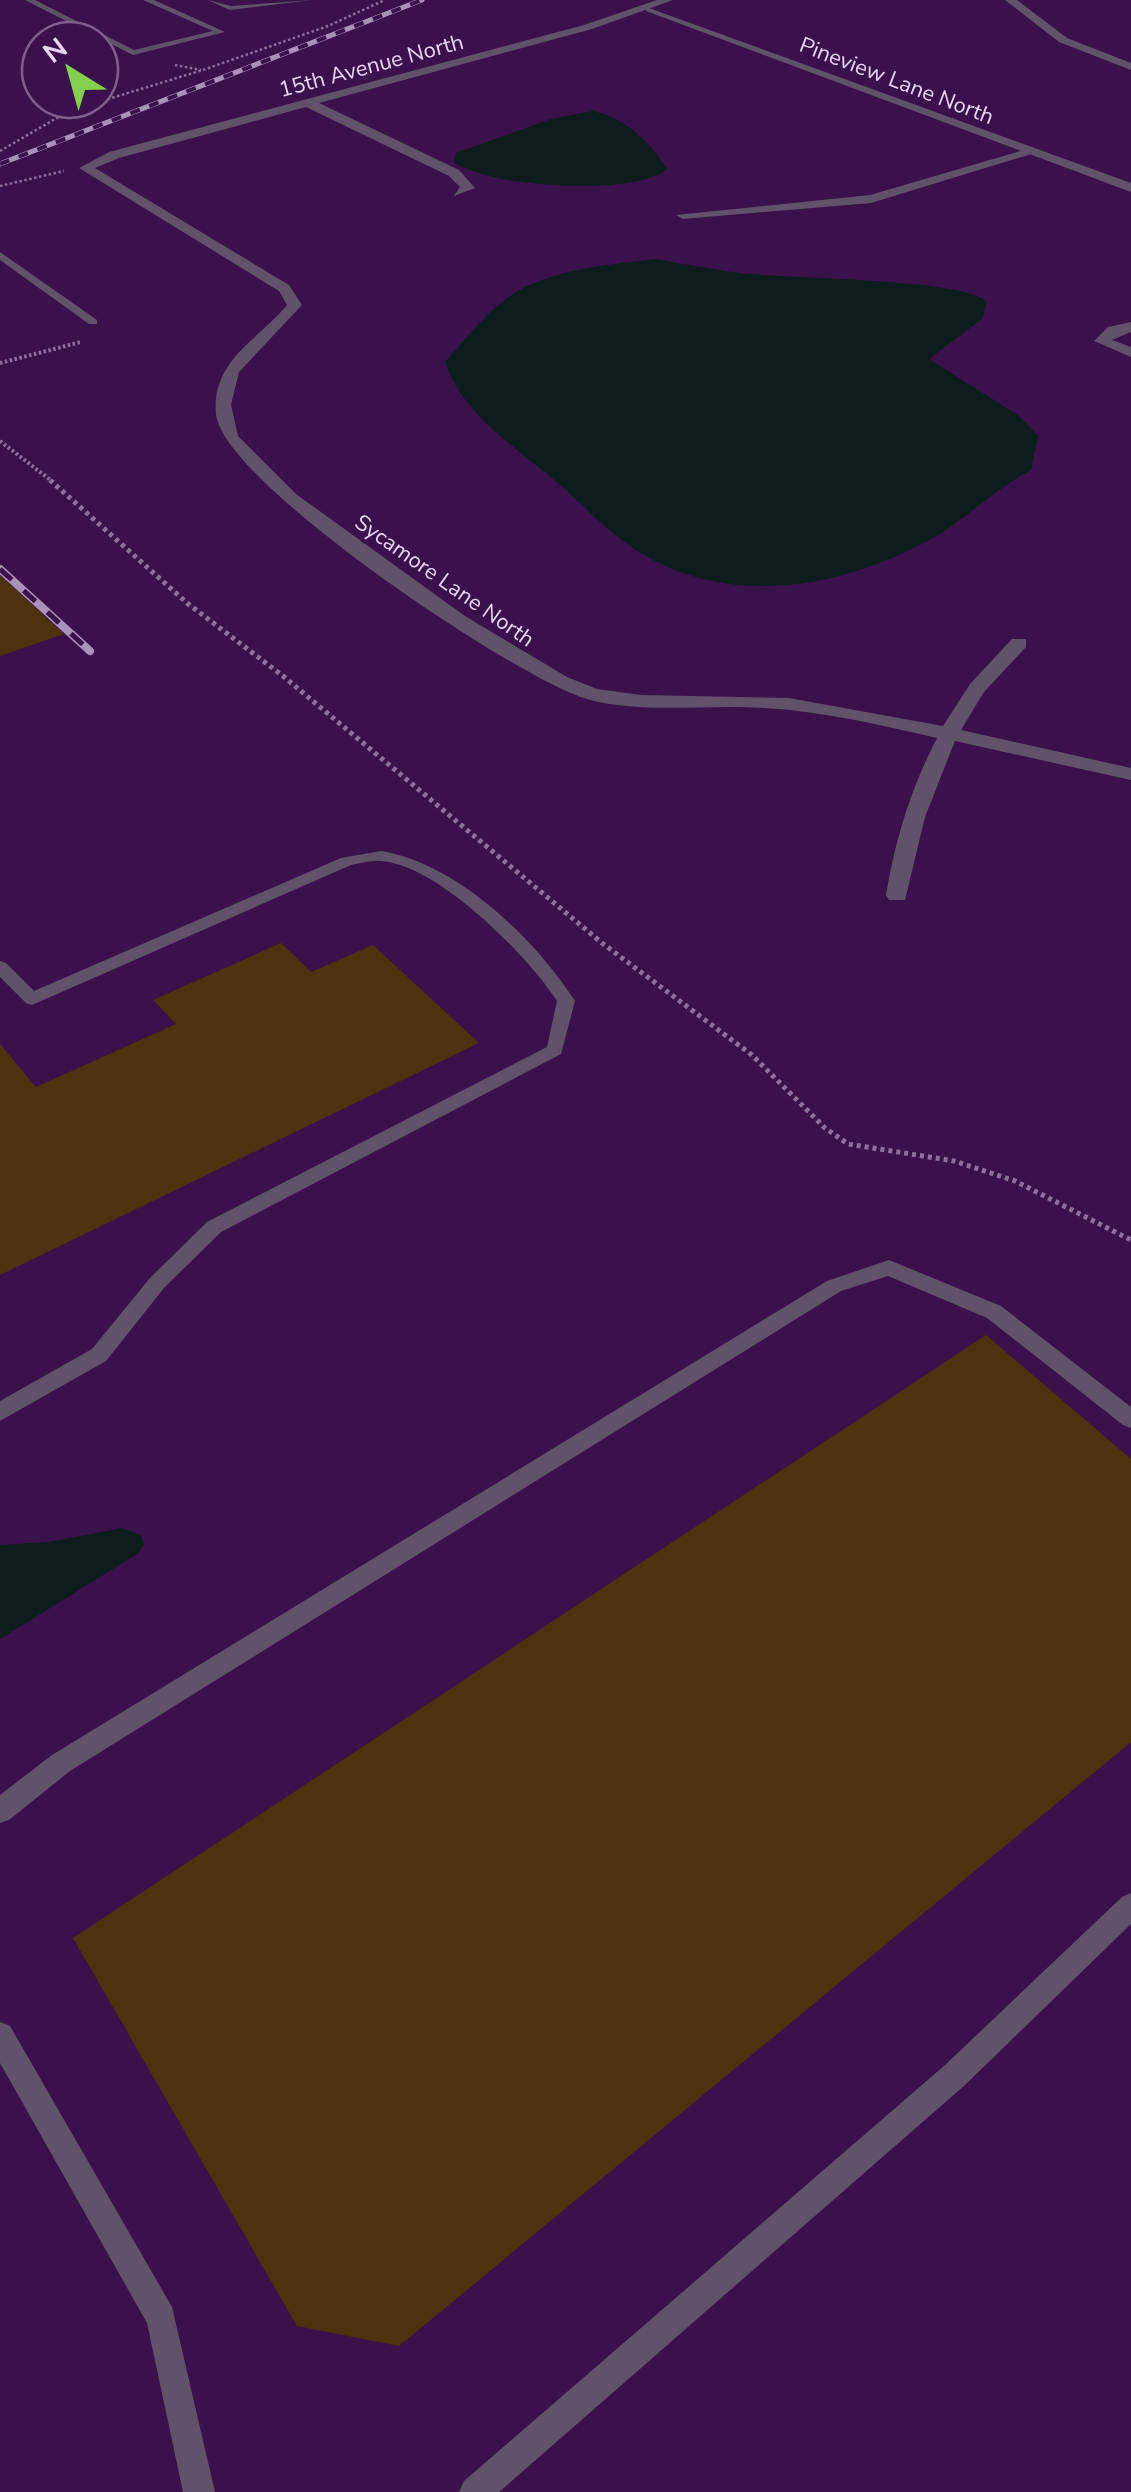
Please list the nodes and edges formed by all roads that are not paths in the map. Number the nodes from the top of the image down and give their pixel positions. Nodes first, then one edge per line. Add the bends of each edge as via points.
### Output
1 (29, 0) edge
2 (148, 0) edge
3 (212, 0) edge
4 (309, 0) edge
5 (668, 0) edge
6 (1010, 0) edge
7 (650, 8) junction
8 (1131, 67) edge
9 (308, 104) junction
10 (1032, 152) junction
11 (85, 168) joint
12 (1131, 188) edge
13 (459, 193) dead end
14 (683, 215) dead end
15 (0, 254) edge
16 (93, 322) dead end
17 (1131, 327) edge
18 (1131, 352) edge
19 (1019, 643) dead end
20 (950, 736) junction
21 (1131, 774) edge
22 (897, 895) dead end
23 (0, 967) edge
24 (0, 1412) edge
25 (1131, 1419) edge
26 (0, 1812) edge
27 (1131, 1906) edge
28 (0, 2036) edge
29 (198, 2492) edge
30 (475, 2492) edge

1 - 2 lane via 133,53 221,32
3 - 4 lane via 230,8
5 - 7 street, 15th Avenue North
6 - 8 street via 1063,40
7 - 9 street, 15th Avenue North
7 - 10 street, Pineview Lane North
9 - 11 street, 15th Avenue North
9 - 13 street via 454,173 468,188
10 - 12 street, Pineview Lane North
10 - 14 street via 871,199
11 - 20 street, Sycamore Lane North via 293,298 288,315 242,356 227,381 228,435 248,462 515,659 589,694 638,703 784,704
15 - 16 lane
17 - 18 street via 1112,330 1102,341
19 - 20 street via 974,691
20 - 21 street, Sycamore Lane North
20 - 22 street via 918,807
23 - 24 lane via 32,999 347,862 382,855 441,876 552,975 566,1001 555,1050 214,1227 157,1282 99,1355
25 - 26 lane via 994,1312 889,1268 834,1286 62,1763
27 - 30 lane via 955,2075
28 - 29 lane via 160,2318

